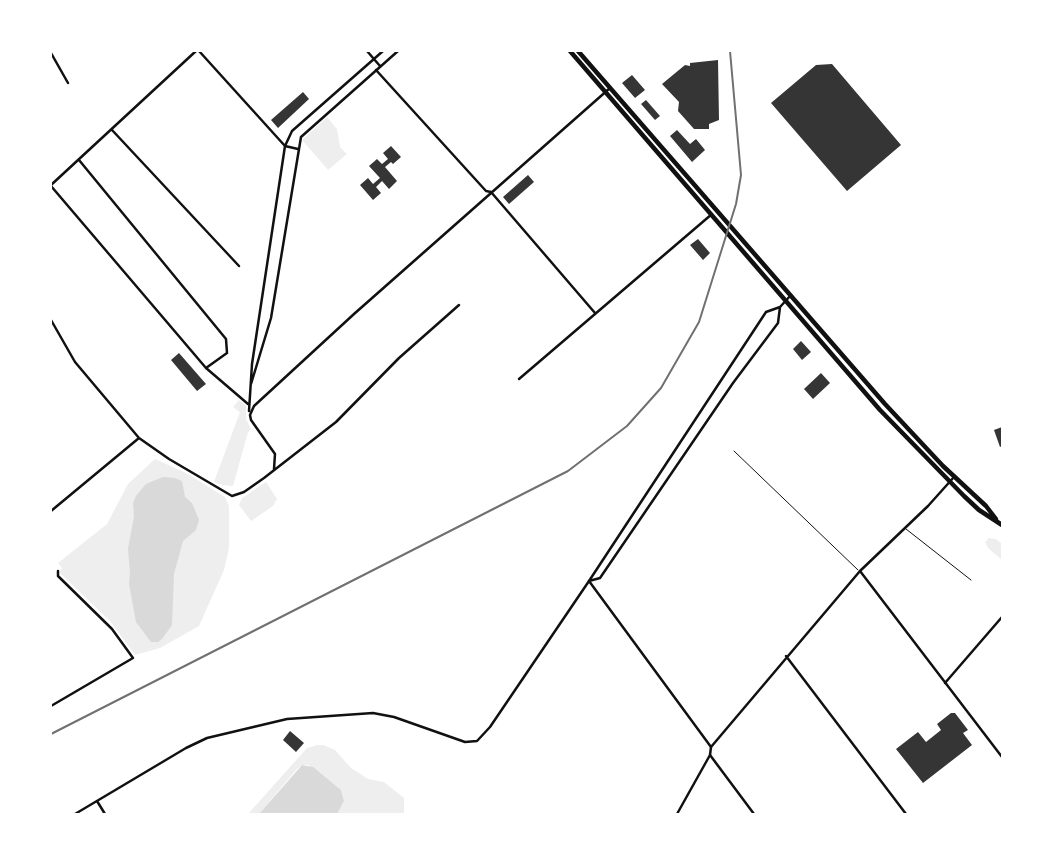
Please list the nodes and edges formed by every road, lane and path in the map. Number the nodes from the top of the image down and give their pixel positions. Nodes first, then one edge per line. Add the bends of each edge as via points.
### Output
1 (196, 51) edge
2 (367, 51) edge
3 (383, 51) edge
4 (398, 51) edge
5 (570, 51) edge
6 (578, 51) edge
7 (51, 53) edge
8 (374, 59) junction
9 (380, 66) junction
10 (376, 70) junction
11 (68, 83) dead end
12 (608, 90) junction
13 (112, 130) junction
14 (285, 146) junction
15 (298, 149) junction
16 (79, 160) junction
17 (51, 185) edge
18 (491, 192) junction
19 (712, 214) junction
20 (239, 266) dead end
21 (792, 295) junction
22 (786, 301) junction
23 (459, 305) dead end
24 (780, 307) junction
25 (595, 313) junction
26 (51, 320) edge
27 (206, 368) junction
28 (519, 379) dead end
29 (249, 390) junction
30 (249, 405) junction
31 (250, 415) junction
32 (139, 438) junction
33 (734, 451) dead end
34 (274, 469) junction
35 (954, 477) junction
36 (949, 482) junction
37 (51, 511) edge
38 (1000, 524) edge
39 (905, 528) junction
40 (58, 571) dead end
41 (860, 571) junction
42 (971, 580) dead end
43 (589, 581) junction
44 (1002, 617) edge
45 (786, 656) junction
46 (945, 683) junction
47 (51, 706) edge
48 (711, 747) junction
49 (710, 755) junction
50 (1002, 757) edge
51 (97, 801) junction
52 (75, 814) edge
53 (106, 814) edge
54 (677, 814) edge
55 (754, 814) edge
56 (906, 814) edge

1 - 13 street
1 - 14 street
2 - 8 street
3 - 8 street
4 - 9 street
5 - 12 highway
6 - 12 highway
7 - 11 street
8 - 9 street
8 - 14 street via 292,131
9 - 10 street
10 - 15 street via 300,137
10 - 18 street
12 - 18 street
12 - 19 highway
12 - 21 highway
13 - 16 street
13 - 20 street
14 - 15 street
14 - 29 street
15 - 29 street via 271,318
16 - 17 street
16 - 27 street via 226,339 227,353
17 - 27 street
18 - 25 street
18 - 31 street via 264,396
19 - 22 highway
19 - 25 street
21 - 22 street
21 - 35 highway
22 - 24 street
22 - 36 highway
23 - 34 street via 336,422
24 - 43 street via 766,312
24 - 43 street via 778,323 600,578
25 - 28 street
26 - 32 street via 75,362
27 - 30 street
29 - 30 street
30 - 31 street
31 - 34 street via 275,454
32 - 34 street via 229,495 244,492
32 - 37 street
33 - 41 lane
35 - 36 street
35 - 38 highway
36 - 38 highway
36 - 39 street
39 - 41 street
39 - 42 lane
40 - 47 street via 133,658
41 - 45 street
41 - 46 street
43 - 48 street
43 - 51 street via 477,741 465,742 373,713 287,719 207,738
44 - 46 street
45 - 48 street
45 - 56 street
46 - 50 street
48 - 49 street
49 - 54 street
49 - 55 street
51 - 52 street
51 - 53 street

